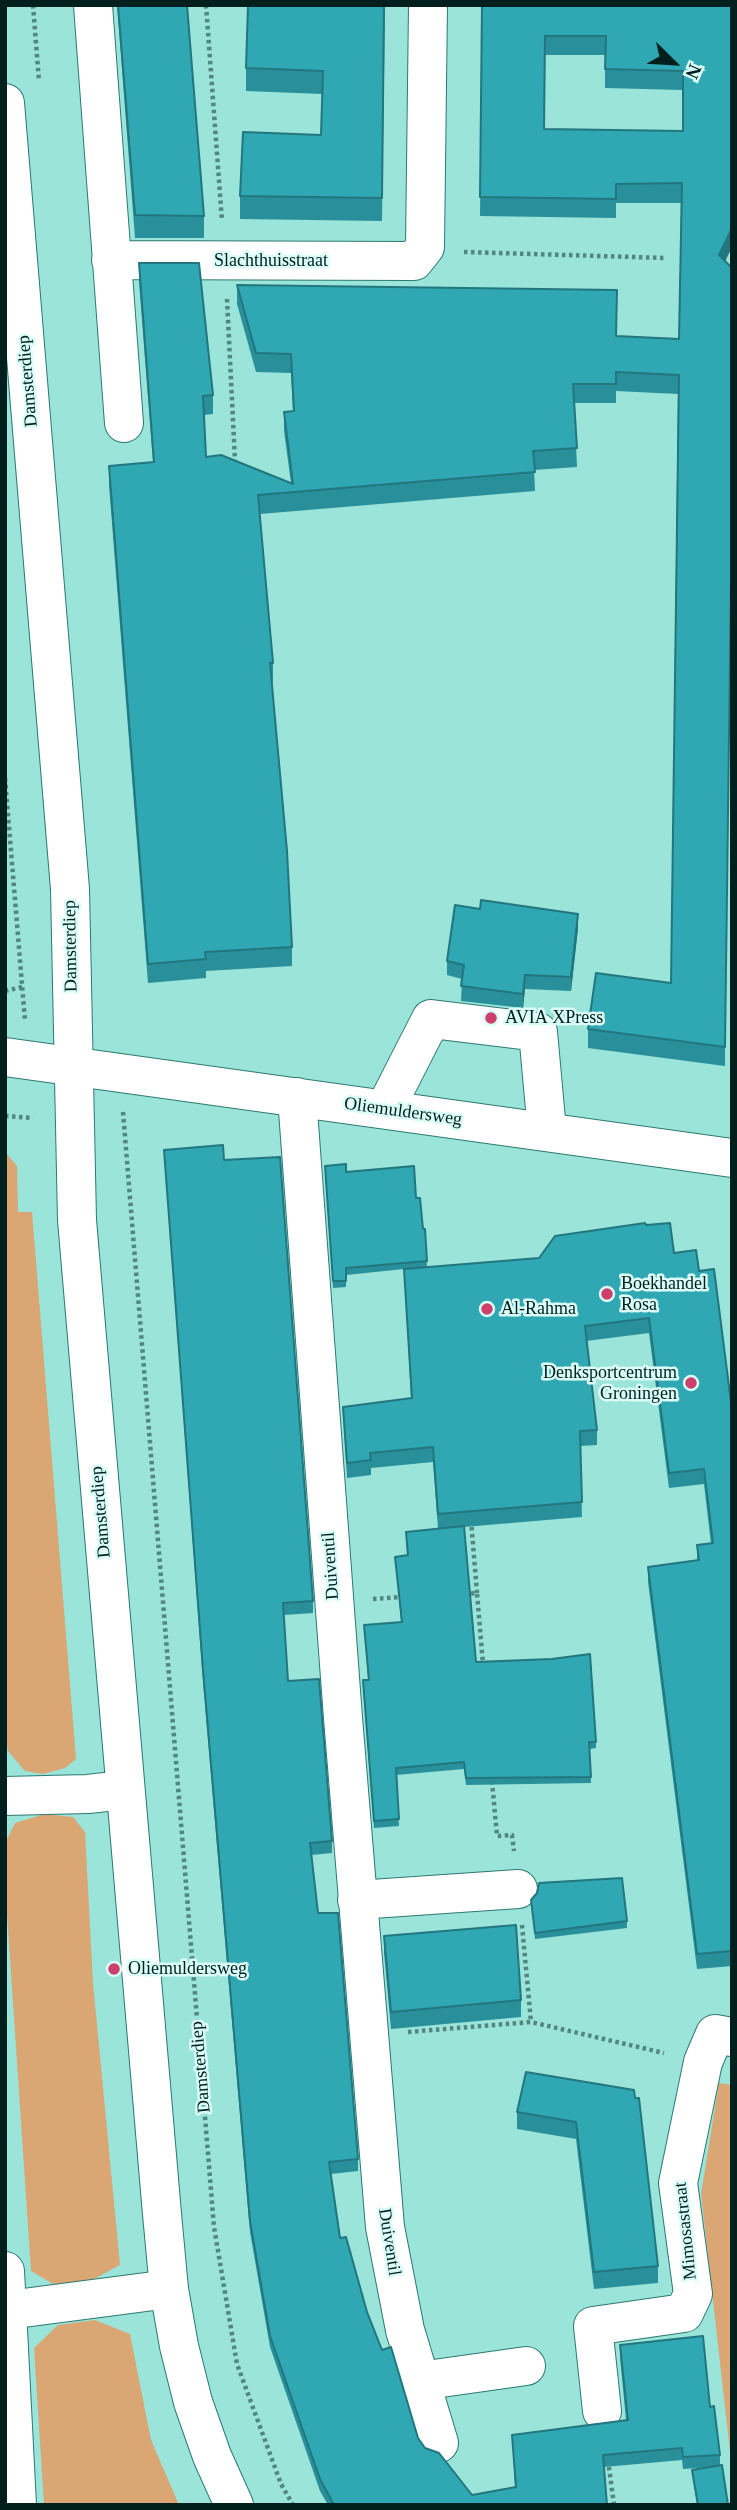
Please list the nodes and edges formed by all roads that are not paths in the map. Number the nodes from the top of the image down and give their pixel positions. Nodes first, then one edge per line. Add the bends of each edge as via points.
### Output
1 (93, 5) edge
2 (428, 5) edge
3 (5, 103) edge
4 (111, 260) junction
5 (16, 361) edge
6 (124, 423) dead end
7 (5, 1057) edge
8 (74, 1067) junction
9 (297, 1097) junction
10 (386, 1109) junction
11 (547, 1131) junction
12 (732, 1158) edge
13 (124, 1790) junction
14 (5, 1796) edge
15 (518, 1889) road end
16 (357, 1900) junction
17 (732, 2037) edge
18 (5, 2271) edge
19 (169, 2290) junction
20 (8, 2310) junction
21 (526, 2366) dead end
22 (420, 2381) junction
23 (601, 2411) road end
24 (439, 2443) dead end
25 (17, 2505) edge
26 (234, 2505) edge

1 - 4 street
2 - 4 street, Slachthuisstraat via 425,247 414,261
3 - 5 street, Damsterdiep
4 - 6 street
5 - 8 street, Damsterdiep via 70,889
7 - 8 street, Oliemuldersweg
8 - 9 street, Oliemuldersweg
8 - 13 street, Damsterdiep via 77,1220
9 - 10 street, Oliemuldersweg
9 - 16 street, Duiventil
10 - 11 street, Oliemuldersweg
10 - 11 street via 431,1019 538,1032
11 - 12 street, Oliemuldersweg
13 - 14 street
13 - 19 street, Damsterdiep
15 - 16 street
16 - 22 street, Duiventil via 385,2227
17 - 23 street, Mimosastraat via 715,2034 703,2062 678,2183 693,2294 684,2313 593,2326
18 - 20 street
19 - 20 street
19 - 26 street, Damsterdiep via 193,2402
20 - 25 street
21 - 22 street
22 - 24 street, Duiventil

